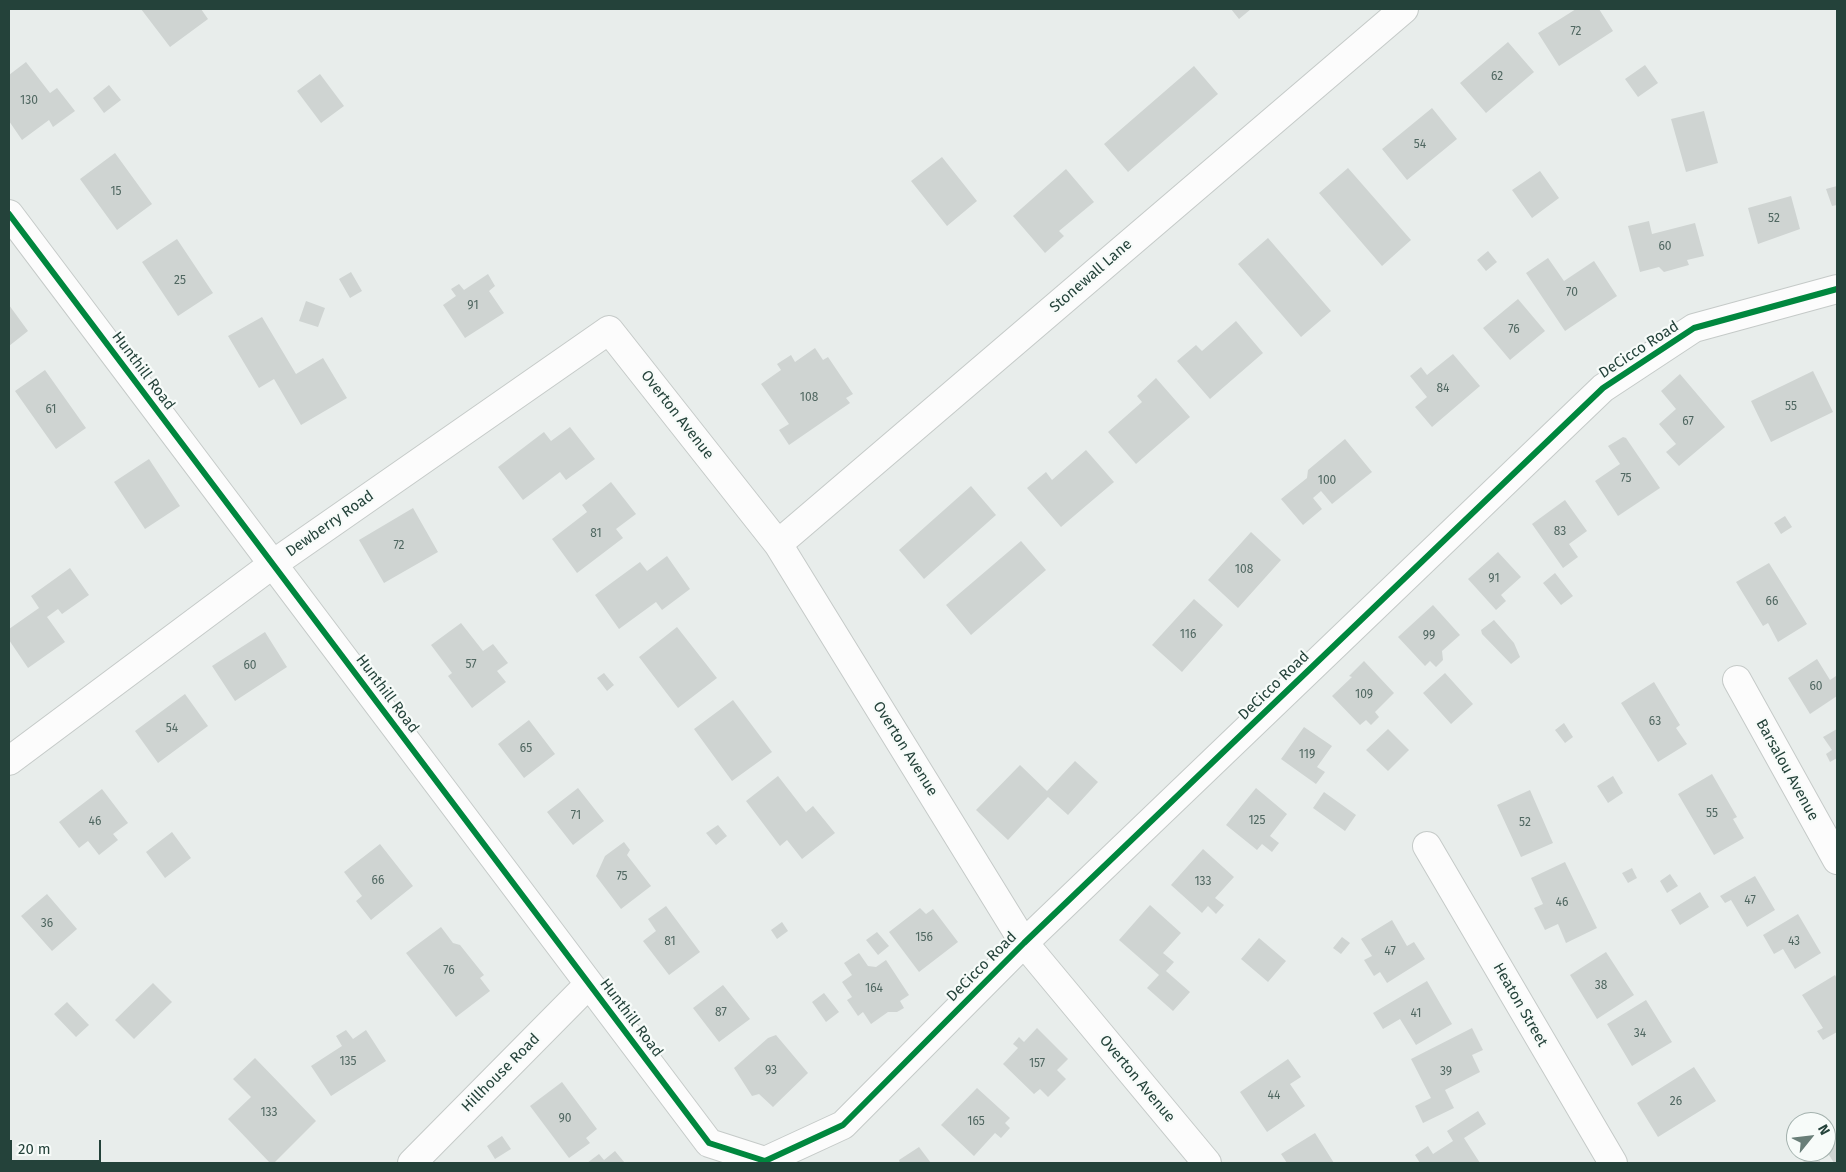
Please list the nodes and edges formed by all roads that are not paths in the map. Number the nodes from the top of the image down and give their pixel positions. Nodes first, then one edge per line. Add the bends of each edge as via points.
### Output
1 (1404, 9) edge
2 (9, 214) edge
3 (1837, 290) edge
4 (609, 330) joint
5 (778, 544) junction
6 (273, 564) junction
7 (1737, 680) dead end
8 (9, 761) edge
9 (1427, 846) dead end
10 (1837, 860) edge
11 (1024, 943) junction
12 (589, 984) junction
13 (765, 1160) joint
14 (412, 1163) edge
15 (1207, 1163) edge
16 (1613, 1163) edge

1 - 5 street, Stonewall Lane
2 - 6 street, Hunthill Road
3 - 11 street, DeCicco Road via 1694,328 1603,388
4 - 5 street, Overton Avenue
4 - 6 street, Dewberry Road
5 - 11 street, Overton Avenue
6 - 8 street, Dewberry Road
6 - 12 street, Hunthill Road
7 - 10 street, Barsalou Avenue
9 - 16 street, Heaton Street
11 - 13 street, DeCicco Road via 843,1125
11 - 15 street, Overton Avenue
12 - 13 street, Hunthill Road via 710,1143
12 - 14 street, Hillhouse Road

